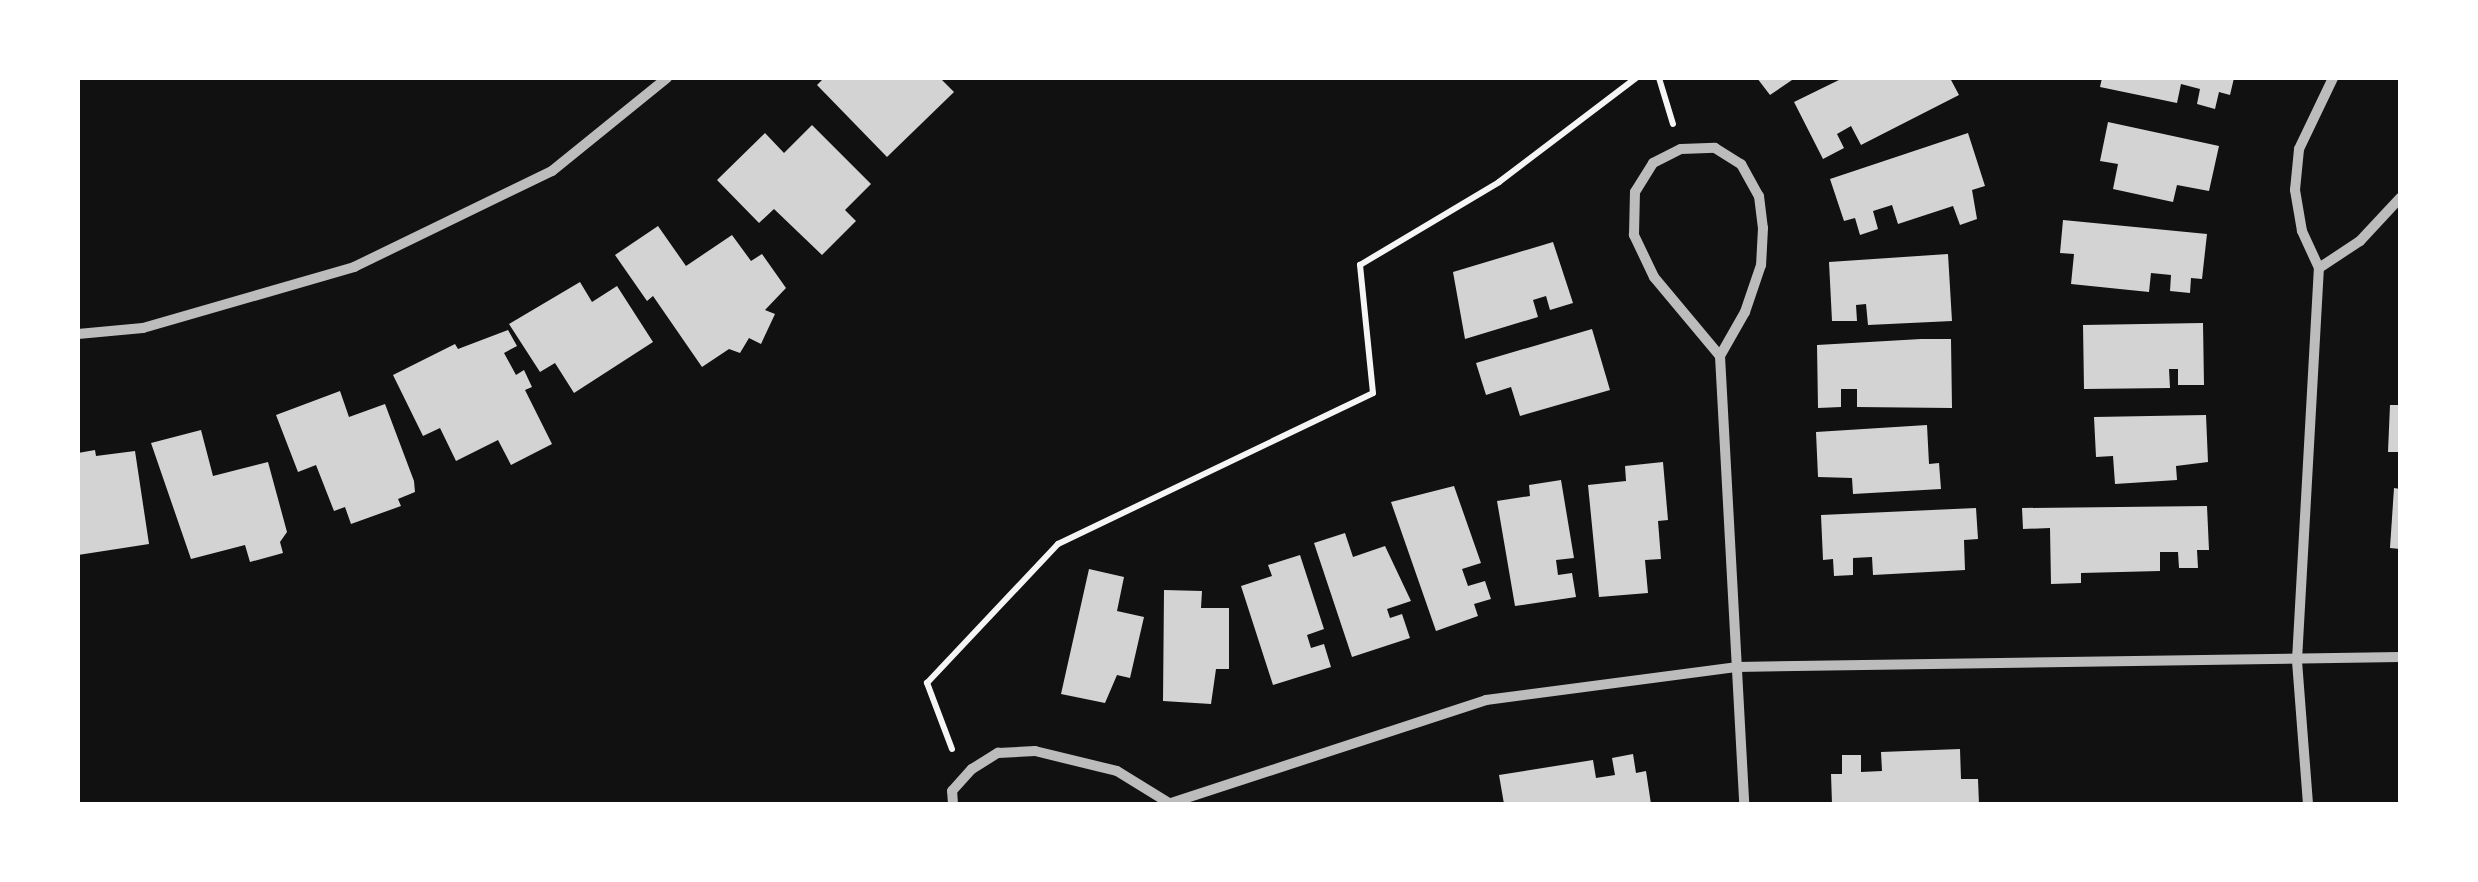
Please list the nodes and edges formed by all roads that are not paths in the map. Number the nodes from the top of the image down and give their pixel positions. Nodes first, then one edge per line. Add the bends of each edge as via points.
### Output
1 (667, 78) edge
2 (2333, 78) edge
3 (2400, 198) edge
4 (2318, 268) junction
5 (78, 334) edge
6 (1720, 356) junction
7 (2400, 657) edge
8 (2298, 660) junction
9 (1736, 667) junction
10 (953, 804) edge
11 (1169, 804) edge
12 (1744, 804) edge
13 (2308, 804) edge

1 - 5 street via 552,170 354,266 143,328
2 - 4 street via 2299,150 2295,190
3 - 4 street via 2360,241
4 - 8 street
6 - 6 street via 1761,265 1759,196 1741,164 1714,148 1680,149 1653,163 1635,192 1634,235 1664,291
6 - 9 street
7 - 8 street
8 - 9 street
8 - 13 street
9 - 11 street via 1486,700
9 - 12 street
10 - 11 street via 952,792 963,779 998,753 1035,751 1117,771

